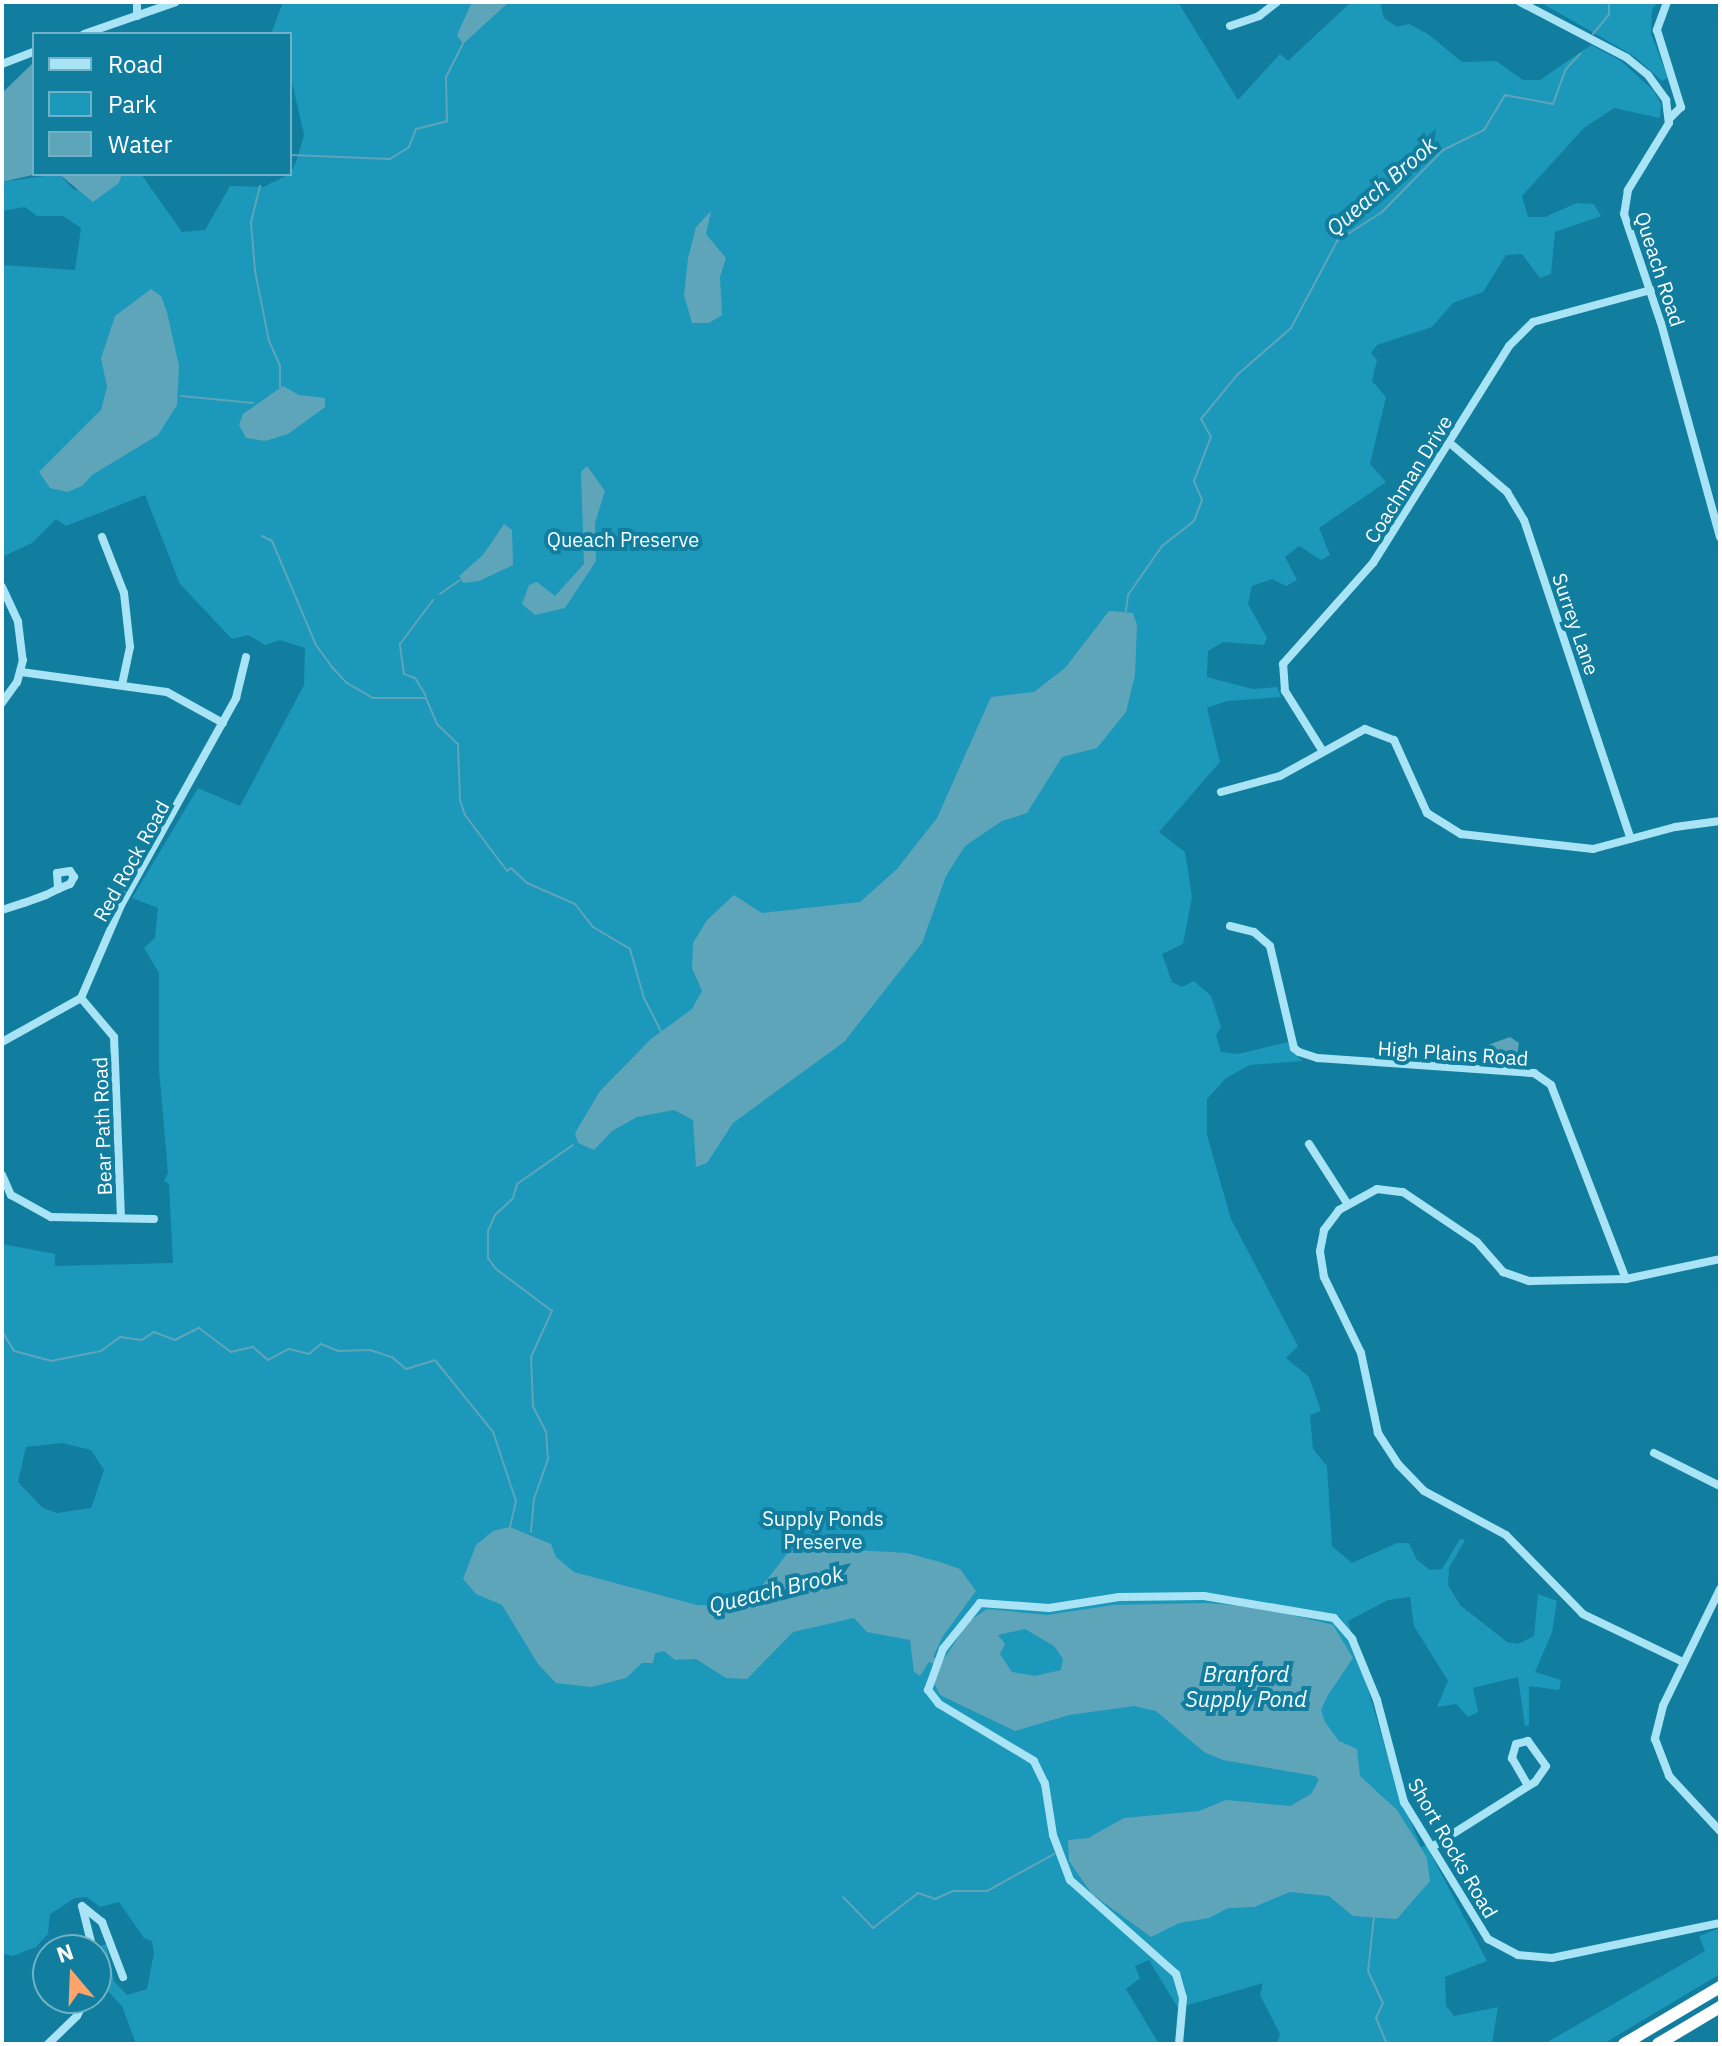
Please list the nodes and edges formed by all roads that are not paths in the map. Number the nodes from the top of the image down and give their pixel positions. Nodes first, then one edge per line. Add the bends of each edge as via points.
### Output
1 (137, 2) edge
2 (176, 2) edge
3 (1277, 2) edge
4 (1520, 2) edge
5 (1667, 2) edge
6 (137, 16) junction
7 (1230, 26) dead end
8 (90, 32) edge
9 (32, 53) edge
10 (2, 64) edge
11 (1670, 118) junction
12 (1651, 290) junction
13 (1451, 444) junction
14 (102, 537) dead end
15 (1720, 537) edge
16 (2, 587) edge
17 (246, 657) dead end
18 (21, 672) junction
19 (122, 685) junction
20 (2, 703) edge
21 (223, 723) junction
22 (1322, 750) junction
23 (1221, 792) dead end
24 (1720, 821) edge
25 (1631, 839) junction
26 (58, 889) dead end
27 (2, 910) edge
28 (1230, 926) dead end
29 (81, 998) junction
30 (2, 1042) edge
31 (1309, 1144) dead end
32 (2, 1175) edge
33 (1347, 1203) junction
34 (121, 1217) junction
35 (154, 1219) dead end
36 (1720, 1259) edge
37 (1626, 1279) junction
38 (1654, 1453) dead end
39 (1720, 1486) edge
40 (1720, 1589) edge
41 (1683, 1662) junction
42 (1528, 1786) junction
43 (1720, 1831) edge
44 (1432, 1847) junction
45 (1720, 1923) edge
46 (89, 1934) edge
47 (107, 1934) edge
48 (112, 1948) edge
49 (123, 1977) dead end
50 (1720, 1987) edge
51 (1720, 2007) edge
52 (78, 2014) edge
53 (48, 2044) edge
54 (1179, 2044) edge
55 (1624, 2044) edge
56 (1658, 2044) edge

1 - 6 street
2 - 6 street
3 - 7 street via 1259,16
4 - 11 street via 1640,67 1662,93
5 - 11 street via 1657,30 1681,107
6 - 8 street
9 - 10 street
11 - 12 street, Queach Road via 1625,199 1626,223
12 - 13 street, Coachman Drive via 1533,322 1509,346
12 - 15 street, Queach Road
13 - 22 street, Coachman Drive via 1373,563 1283,664 1285,691
13 - 25 street, Surrey Lane via 1507,492 1524,520
14 - 19 street via 124,593 130,647
16 - 18 street via 18,622
17 - 21 street, Red Rock Road via 236,698
18 - 19 street
18 - 20 street
19 - 21 street via 167,692
21 - 29 street, Red Rock Road via 121,905
22 - 23 street via 1280,776
22 - 25 street via 1365,729 1385,734 1402,749 1427,813 1461,834 1574,850
24 - 25 street
26 - 27 street
28 - 37 street, High Plains Road via 1254,932 1270,946 1299,1052 1318,1058 1534,1073 1551,1085
29 - 30 street
29 - 34 street, Bear Path Road via 114,1037
31 - 33 street
32 - 34 street via 11,1195 51,1217
33 - 37 street via 1377,1189 1403,1192 1477,1242 1503,1272 1529,1281
33 - 41 street via 1324,1230 1324,1277 1361,1353 1378,1433 1398,1464 1424,1491 1506,1535 1583,1614
34 - 35 street
36 - 37 street
38 - 39 street
40 - 41 street
41 - 43 street via 1658,1717 1657,1749 1669,1776
42 - 42 street via 1546,1766 1528,1741 1516,1744 1512,1758
42 - 44 street
44 - 45 street, Short Rocks Road via 1477,1926 1518,1955 1565,1957
44 - 54 street, Short Rocks Road via 1399,1791 1377,1700 1352,1639 1334,1618 1204,1596 1119,1597 1040,1608 983,1602 965,1617 927,1685 939,1704 1034,1761 1070,1880 1176,1974 1183,1998
46 - 47 street via 82,1906 102,1922
48 - 49 street
50 - 55 highway
51 - 56 highway
52 - 53 street

